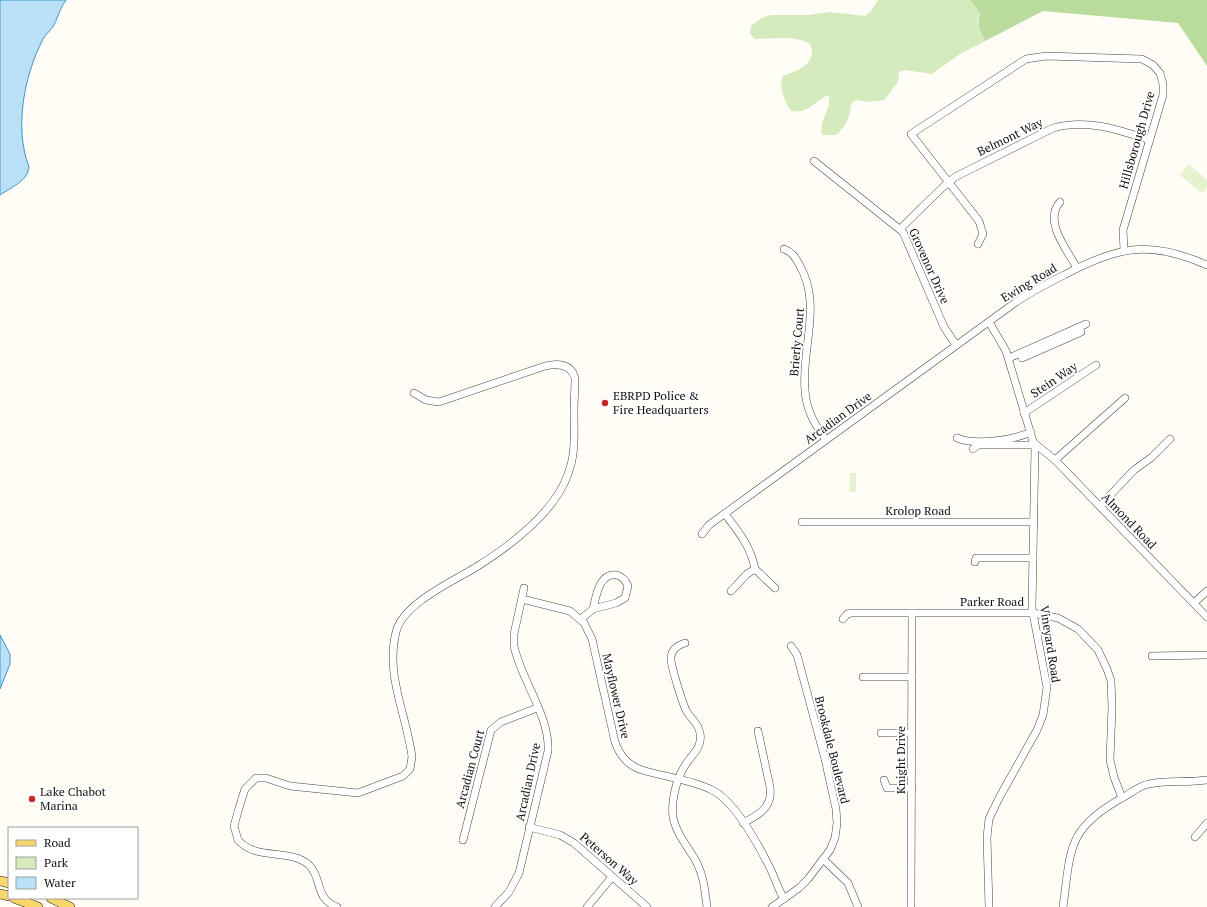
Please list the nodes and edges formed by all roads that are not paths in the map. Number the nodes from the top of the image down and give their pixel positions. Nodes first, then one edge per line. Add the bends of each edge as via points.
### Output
1 (1150, 140) junction
2 (814, 161) dead end
3 (948, 182) junction
4 (1060, 202) dead end
5 (900, 229) junction
6 (978, 244) dead end
7 (784, 249) dead end
8 (1124, 250) junction
9 (1207, 265) edge
10 (1077, 268) junction
11 (989, 322) junction
12 (1086, 324) dead end
13 (1081, 332) dead end
14 (956, 346) junction
15 (1010, 361) junction
16 (1096, 365) dead end
17 (414, 393) dead end
18 (1125, 398) dead end
19 (1024, 413) junction
20 (1031, 432) junction
21 (957, 438) dead end
22 (1170, 439) dead end
23 (826, 440) junction
24 (1035, 444) junction
25 (973, 449) dead end
26 (1055, 460) junction
27 (1100, 506) junction
28 (725, 514) junction
29 (802, 522) dead end
30 (1034, 522) junction
31 (702, 534) dead end
32 (1033, 558) junction
33 (975, 562) dead end
34 (755, 569) junction
35 (524, 588) dead end
36 (775, 588) dead end
37 (732, 591) dead end
38 (1207, 591) edge
39 (522, 599) junction
40 (1194, 603) junction
41 (593, 609) junction
42 (912, 613) junction
43 (1033, 613) junction
44 (1207, 617) edge
45 (843, 619) dead end
46 (581, 620) junction
47 (685, 643) dead end
48 (791, 646) dead end
49 (1207, 655) edge
50 (1152, 656) dead end
51 (863, 677) dead end
52 (912, 677) junction
53 (537, 708) junction
54 (758, 731) dead end
55 (881, 733) dead end
56 (911, 733) junction
57 (679, 780) junction
58 (884, 780) dead end
59 (1207, 780) edge
60 (912, 788) junction
61 (1122, 798) junction
62 (743, 823) junction
63 (1207, 823) edge
64 (529, 827) junction
65 (1195, 837) dead end
66 (463, 840) dead end
67 (823, 859) junction
68 (612, 877) junction
69 (17, 899) edge
70 (53, 899) edge
71 (784, 899) junction
72 (38, 907) edge
73 (70, 907) edge
74 (337, 907) edge
75 (495, 907) edge
76 (587, 907) edge
77 (647, 907) edge
78 (707, 907) edge
79 (772, 907) edge
80 (858, 907) edge
81 (911, 907) edge
82 (989, 907) edge
83 (1063, 907) edge

1 - 3 street, Belmont Way via 1098,125 1061,126 987,160
1 - 3 street, Hillsborough Drive via 1164,84 1160,73 1153,65 1135,58 1032,57 1020,62 910,134
1 - 8 street, Hillsborough Drive via 1123,230
2 - 5 street, Grovenor Drive
3 - 5 street, Belmont Way
3 - 6 street via 981,225 983,234
4 - 10 street via 1054,210 1053,220
5 - 14 street, Grovenor Drive via 909,244 944,327
7 - 23 street, Brierly Court via 790,251 797,260 809,288 811,308 804,389 811,416
8 - 9 street, Ewing Road via 1160,250
8 - 10 street, Ewing Road
10 - 11 street, Ewing Road via 1027,294
11 - 14 street, Arcadian Drive
11 - 15 street
12 - 15 street
13 - 15 street
14 - 23 street, Arcadian Drive
15 - 19 street
16 - 19 street, Stein Way
17 - 74 street via 426,400 439,402 545,366 565,366 573,372 575,378 574,453 563,486 537,520 480,564 417,604 399,622 394,639 394,663 397,697 412,757 407,773 399,779 353,794 290,786 261,777 251,780 245,789 234,826 238,840 252,850 304,862 312,871 324,898
18 - 26 street
19 - 20 street
20 - 21 street via 1016,438 999,440 967,441
20 - 24 street
22 - 27 street via 1134,470
23 - 28 street, Arcadian Drive
24 - 25 street via 978,445
24 - 26 street, Almond Road
24 - 30 street, Vineyard Road
26 - 27 street, Almond Road
27 - 40 street, Almond Road
28 - 31 street, Arcadian Drive via 709,525
28 - 34 street via 746,543
29 - 30 street, Krolop Road
30 - 32 street, Vineyard Road
32 - 33 street via 976,558
32 - 43 street, Vineyard Road
34 - 36 street
34 - 37 street
35 - 39 street, Arcadian Drive
38 - 40 street
39 - 46 street, Mayflower Drive via 562,609
39 - 53 street, Arcadian Drive via 514,634 514,646
40 - 44 street, Almond Road
41 - 41 street via 605,578 615,575 624,579 628,586 625,598
41 - 46 street
42 - 43 street, Parker Road
42 - 45 street, Parker Road via 851,612
42 - 52 street, Knight Drive
43 - 61 street, Parker Road via 1058,618 1071,624 1092,642 1103,659 1111,681 1112,693 1111,766
43 - 82 street, Vineyard Road via 1047,687 1043,715 989,819
46 - 57 street, Mayflower Drive via 592,639 618,750 634,767
47 - 57 street via 675,648 671,662 686,711 698,725 701,738 698,750 687,762
48 - 67 street, Brookdale Boulevard via 796,653 803,678 836,809 835,838
49 - 50 street
51 - 52 street
52 - 56 street, Knight Drive
53 - 64 street, Arcadian Drive via 547,733 548,750
53 - 66 street, Arcadian Court via 501,722 491,730
54 - 62 street via 771,796 764,810
55 - 56 street
56 - 60 street, Knight Drive
57 - 62 street, Mayflower Drive via 717,793 730,804
57 - 78 street via 673,805 674,820 701,873
58 - 60 street via 887,788
59 - 61 street via 1148,784
60 - 81 street, Knight Drive
61 - 83 street via 1106,806 1092,818 1075,839
62 - 71 street, Mayflower Drive via 767,863
63 - 65 street
64 - 68 street, Peterson Way via 570,840
64 - 75 street, Arcadian Drive via 516,878 509,892
67 - 71 street, Brookdale Boulevard via 804,884
67 - 80 street via 848,883
68 - 76 street
68 - 77 street, Peterson Way
69 - 72 main road
70 - 73 main road
71 - 79 street, Brookdale Boulevard

